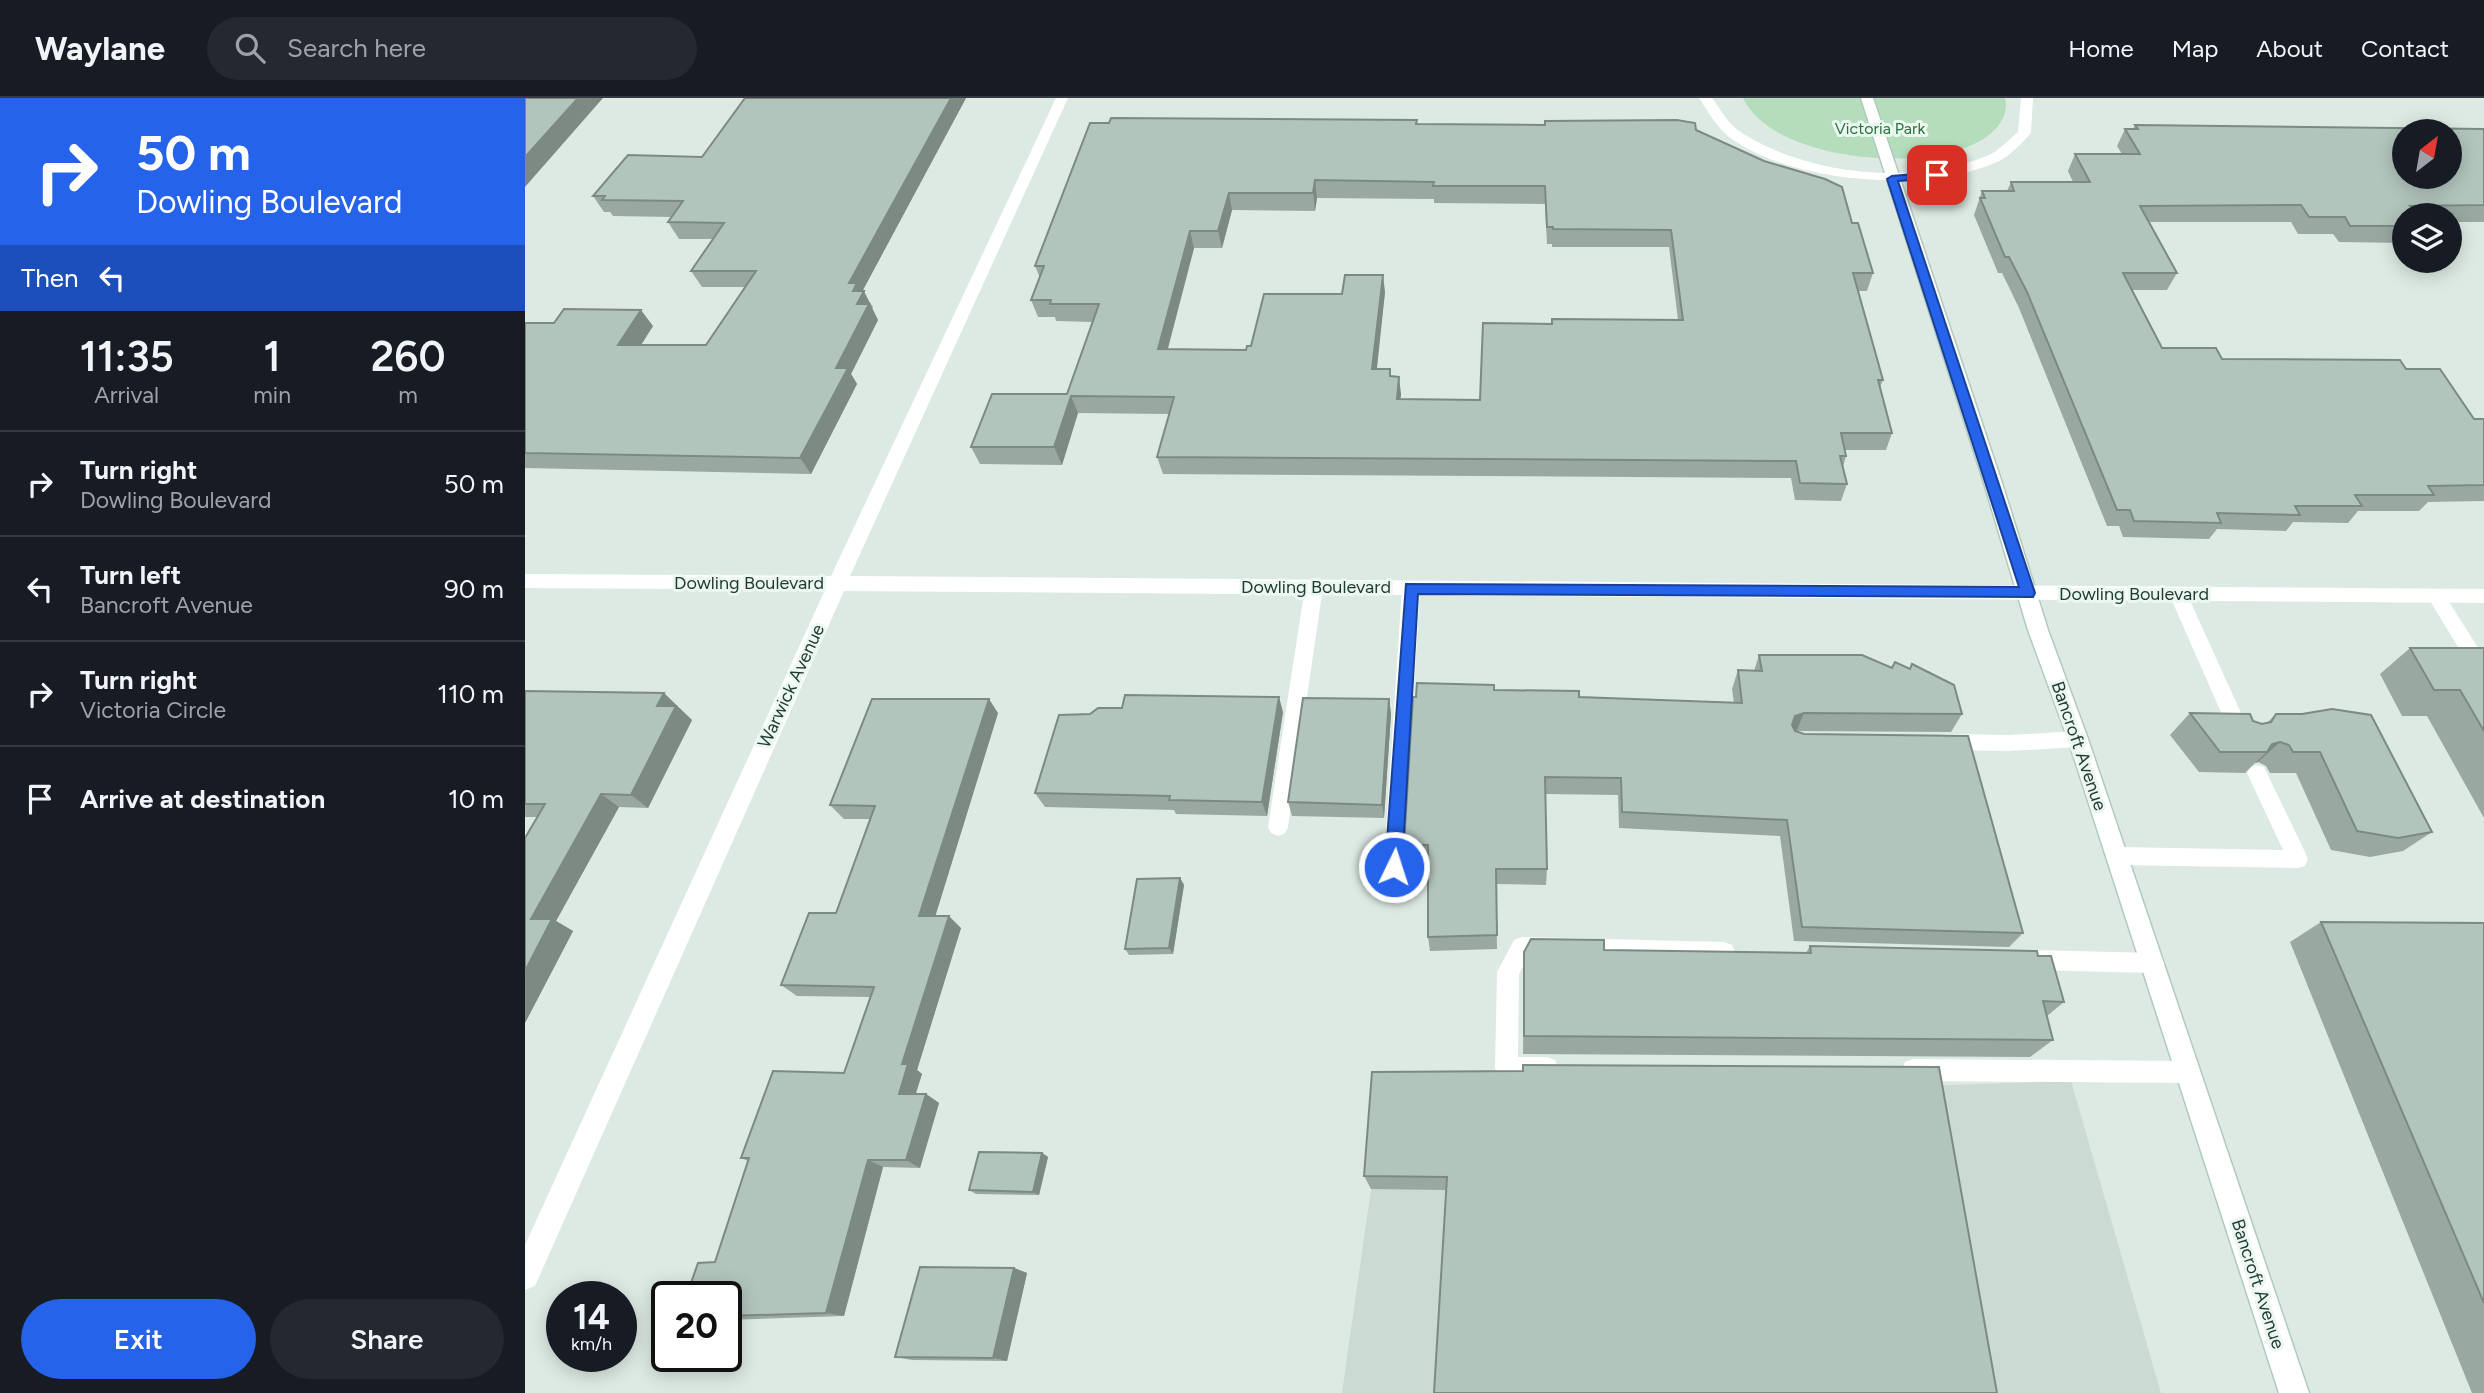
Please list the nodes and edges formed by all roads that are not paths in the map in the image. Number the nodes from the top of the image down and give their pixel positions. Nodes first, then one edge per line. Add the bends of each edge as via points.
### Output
1 (1062, 98) edge
2 (1705, 98) edge
3 (1867, 98) edge
4 (2027, 98) edge
5 (1892, 179) junction
6 (525, 581) edge
7 (838, 584) junction
8 (1314, 587) junction
9 (1411, 588) junction
10 (2028, 593) junction
11 (2178, 594) junction
12 (2436, 596) junction
13 (2484, 596) edge
14 (2484, 673) edge
15 (2241, 735) edge
16 (2078, 739) junction
17 (1930, 742) edge
18 (2257, 773) edge
19 (1278, 827) dead end
20 (2117, 856) junction
21 (1392, 891) dead end
22 (1741, 953) edge
23 (2002, 960) edge
24 (2153, 964) junction
25 (1575, 1068) edge
26 (1896, 1070) edge
27 (2189, 1072) junction
28 (525, 1276) edge
29 (2294, 1393) edge

1 - 7 street, Warwick Avenue
2 - 5 street via 1728,130 1759,149 1799,165
3 - 5 street, Bancroft Avenue
4 - 5 street via 2026,126 2015,143 1994,158 1937,175
5 - 10 street, Bancroft Avenue
6 - 7 street, Dowling Boulevard
7 - 8 street, Dowling Boulevard
7 - 28 street, Warwick Avenue
8 - 9 street, Dowling Boulevard
8 - 19 lane
9 - 10 street, Dowling Boulevard
9 - 21 lane
10 - 11 street, Dowling Boulevard
10 - 16 street, Bancroft Avenue
11 - 12 street, Dowling Boulevard
11 - 15 lane
12 - 13 street, Dowling Boulevard
12 - 14 lane
16 - 17 lane
16 - 20 street, Bancroft Avenue
18 - 20 lane via 2298,859
20 - 24 street, Bancroft Avenue
22 - 25 lane via 1521,947 1508,972 1506,1068
23 - 24 lane
24 - 27 street, Bancroft Avenue
26 - 27 lane
27 - 29 street, Bancroft Avenue

